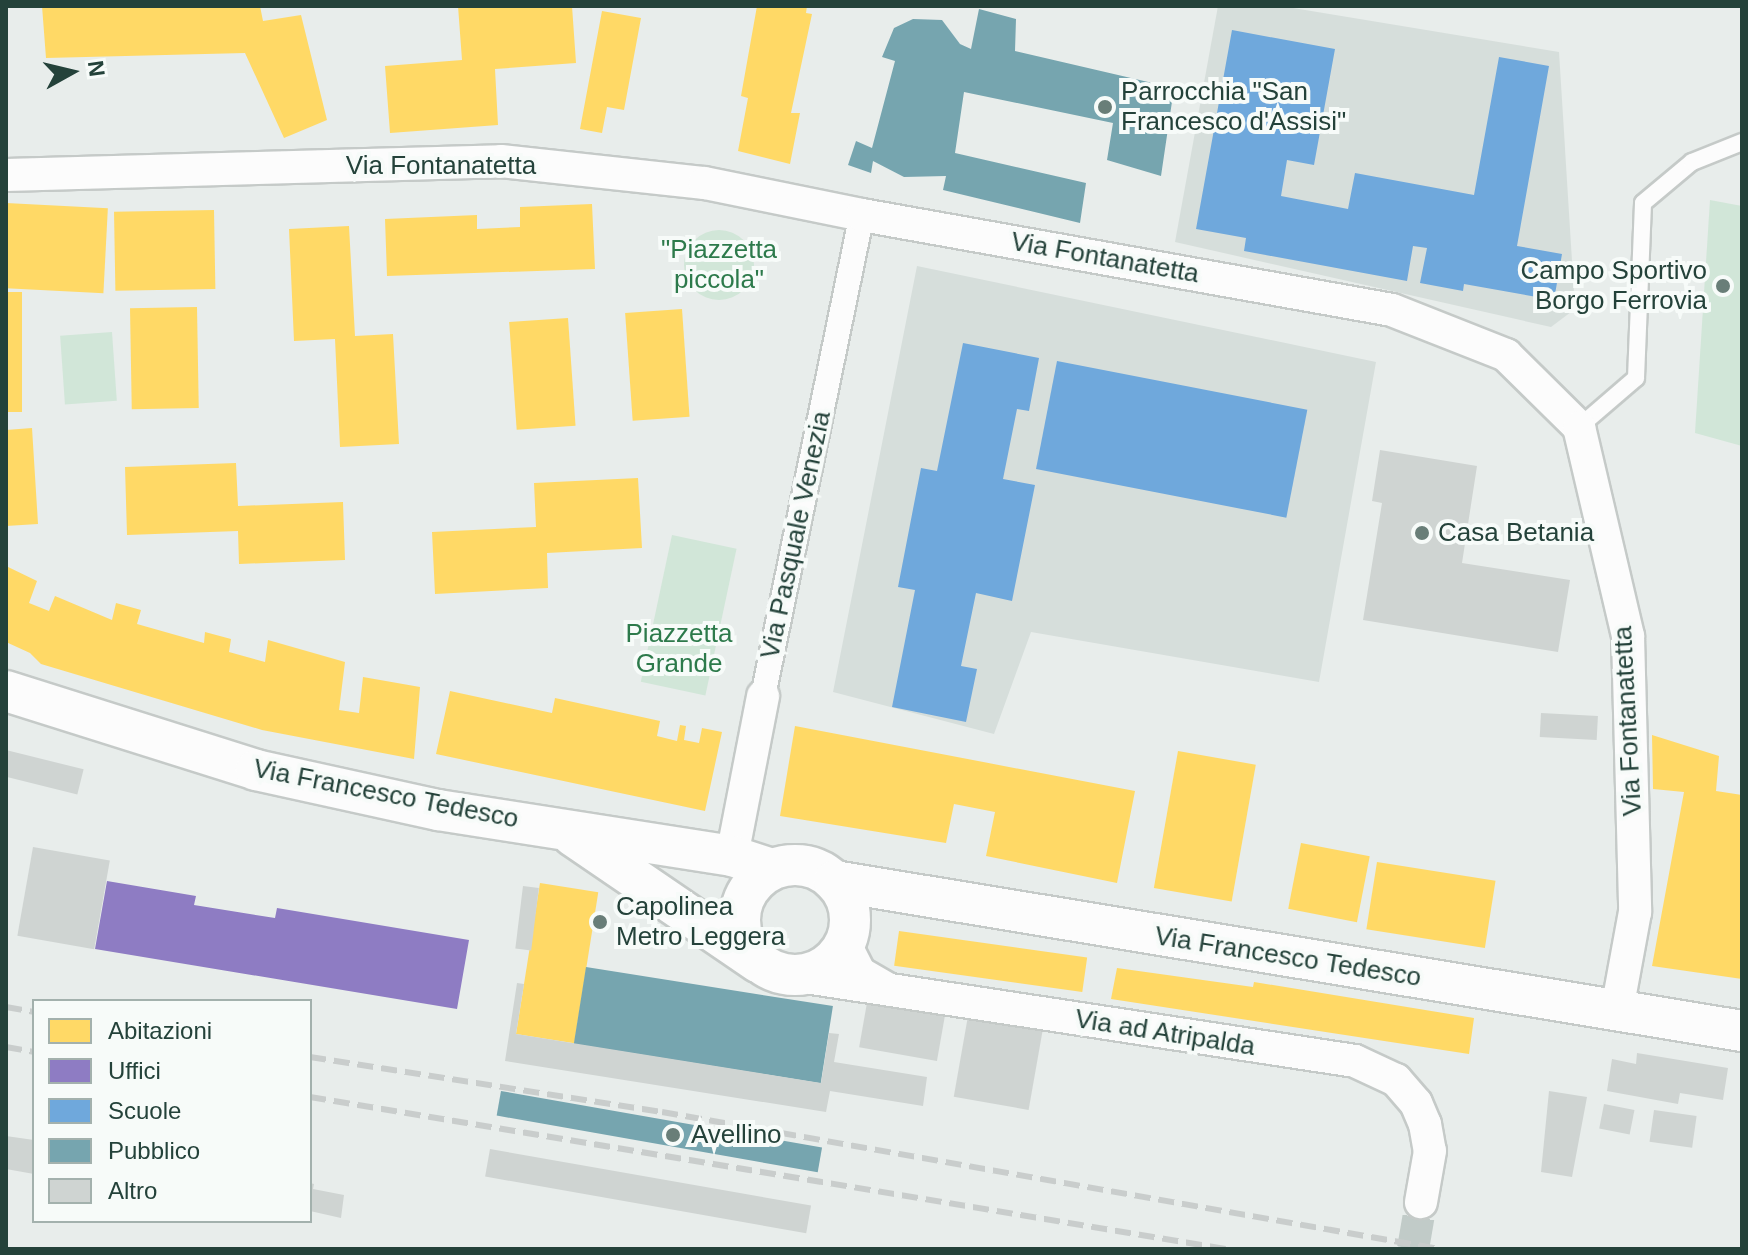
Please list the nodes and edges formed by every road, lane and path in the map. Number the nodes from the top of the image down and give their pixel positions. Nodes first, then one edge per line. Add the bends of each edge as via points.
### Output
1 (1742, 142) edge
2 (6, 175) edge
3 (862, 215) junction
4 (1579, 427) junction
5 (6, 691) edge
6 (763, 696) joint
7 (559, 828) junction
8 (732, 856) junction
9 (772, 869) junction
10 (843, 914) junction
11 (761, 964) junction
12 (799, 976) junction
13 (893, 992) junction
14 (1617, 1010) junction
15 (1742, 1031) edge
16 (1421, 1202) tunnel mouth

1 - 4 lane via 1692,162 1643,203 1636,378
2 - 3 street, Via Fontanatetta via 501,161 705,183
3 - 4 street, Via Fontanatetta via 1392,310 1506,355
3 - 6 street, Via Pasquale Venezia
4 - 14 street, Via Fontanatetta via 1628,636 1635,912
5 - 7 street, Via Francesco Tedesco via 256,770 438,810
6 - 8 street, Via Pasquale Venezia
7 - 8 street, Via Francesco Tedesco
7 - 11 street
8 - 9 street, Via Francesco Tedesco
9 - 10 street via 805,865
9 - 11 street via 745,895 740,914 748,950
10 - 12 street via 834,960
10 - 13 street via 860,973
10 - 14 street, Via Francesco Tedesco via 909,895
11 - 12 street
12 - 13 street, Via ad Atripalda
13 - 16 street, Via ad Atripalda via 1355,1061 1396,1080 1416,1103 1430,1151
14 - 15 street, Via Francesco Tedesco

